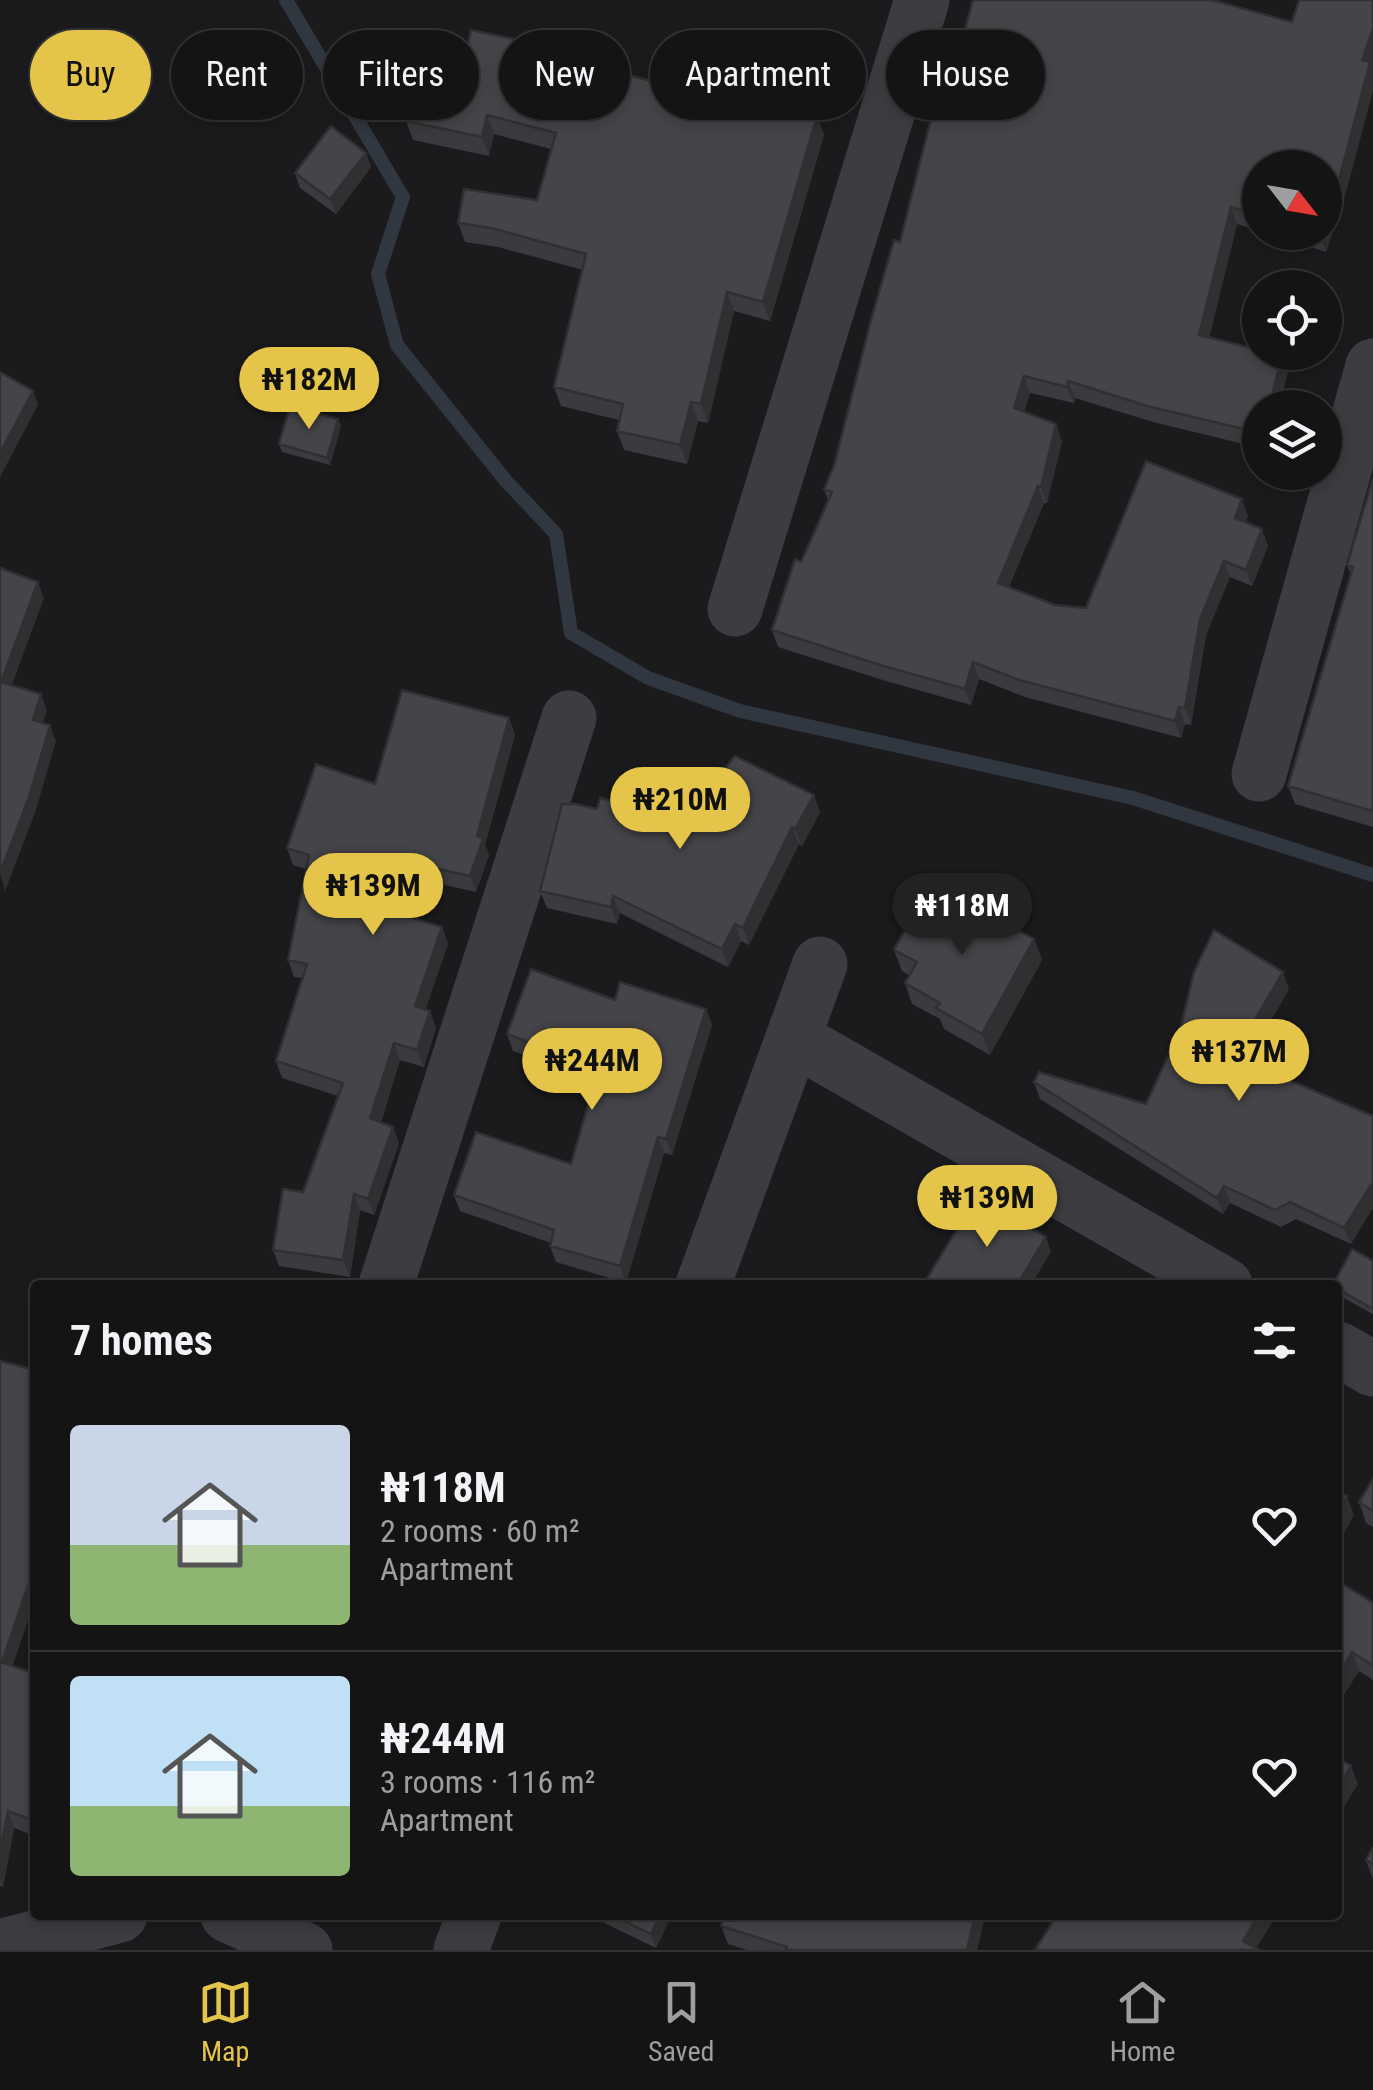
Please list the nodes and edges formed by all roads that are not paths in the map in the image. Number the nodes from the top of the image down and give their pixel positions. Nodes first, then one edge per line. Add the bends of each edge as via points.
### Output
1 (922, 0) edge
2 (1373, 366) edge
3 (734, 608) dead end
4 (569, 718) dead end
5 (1259, 774) dead end
6 (820, 964) dead end
7 (793, 1038) junction
8 (388, 1280) edge
9 (705, 1280) edge
10 (1216, 1280) edge
11 (1342, 1351) edge
12 (1373, 1370) edge
13 (101, 1920) edge
14 (239, 1920) edge
15 (472, 1920) edge
16 (0, 1947) edge
17 (305, 1950) edge
18 (461, 1950) edge

1 - 3 street
2 - 5 street
4 - 8 street
6 - 7 street
7 - 9 street
7 - 10 street
11 - 12 street
13 - 16 street
14 - 17 street
15 - 18 street

